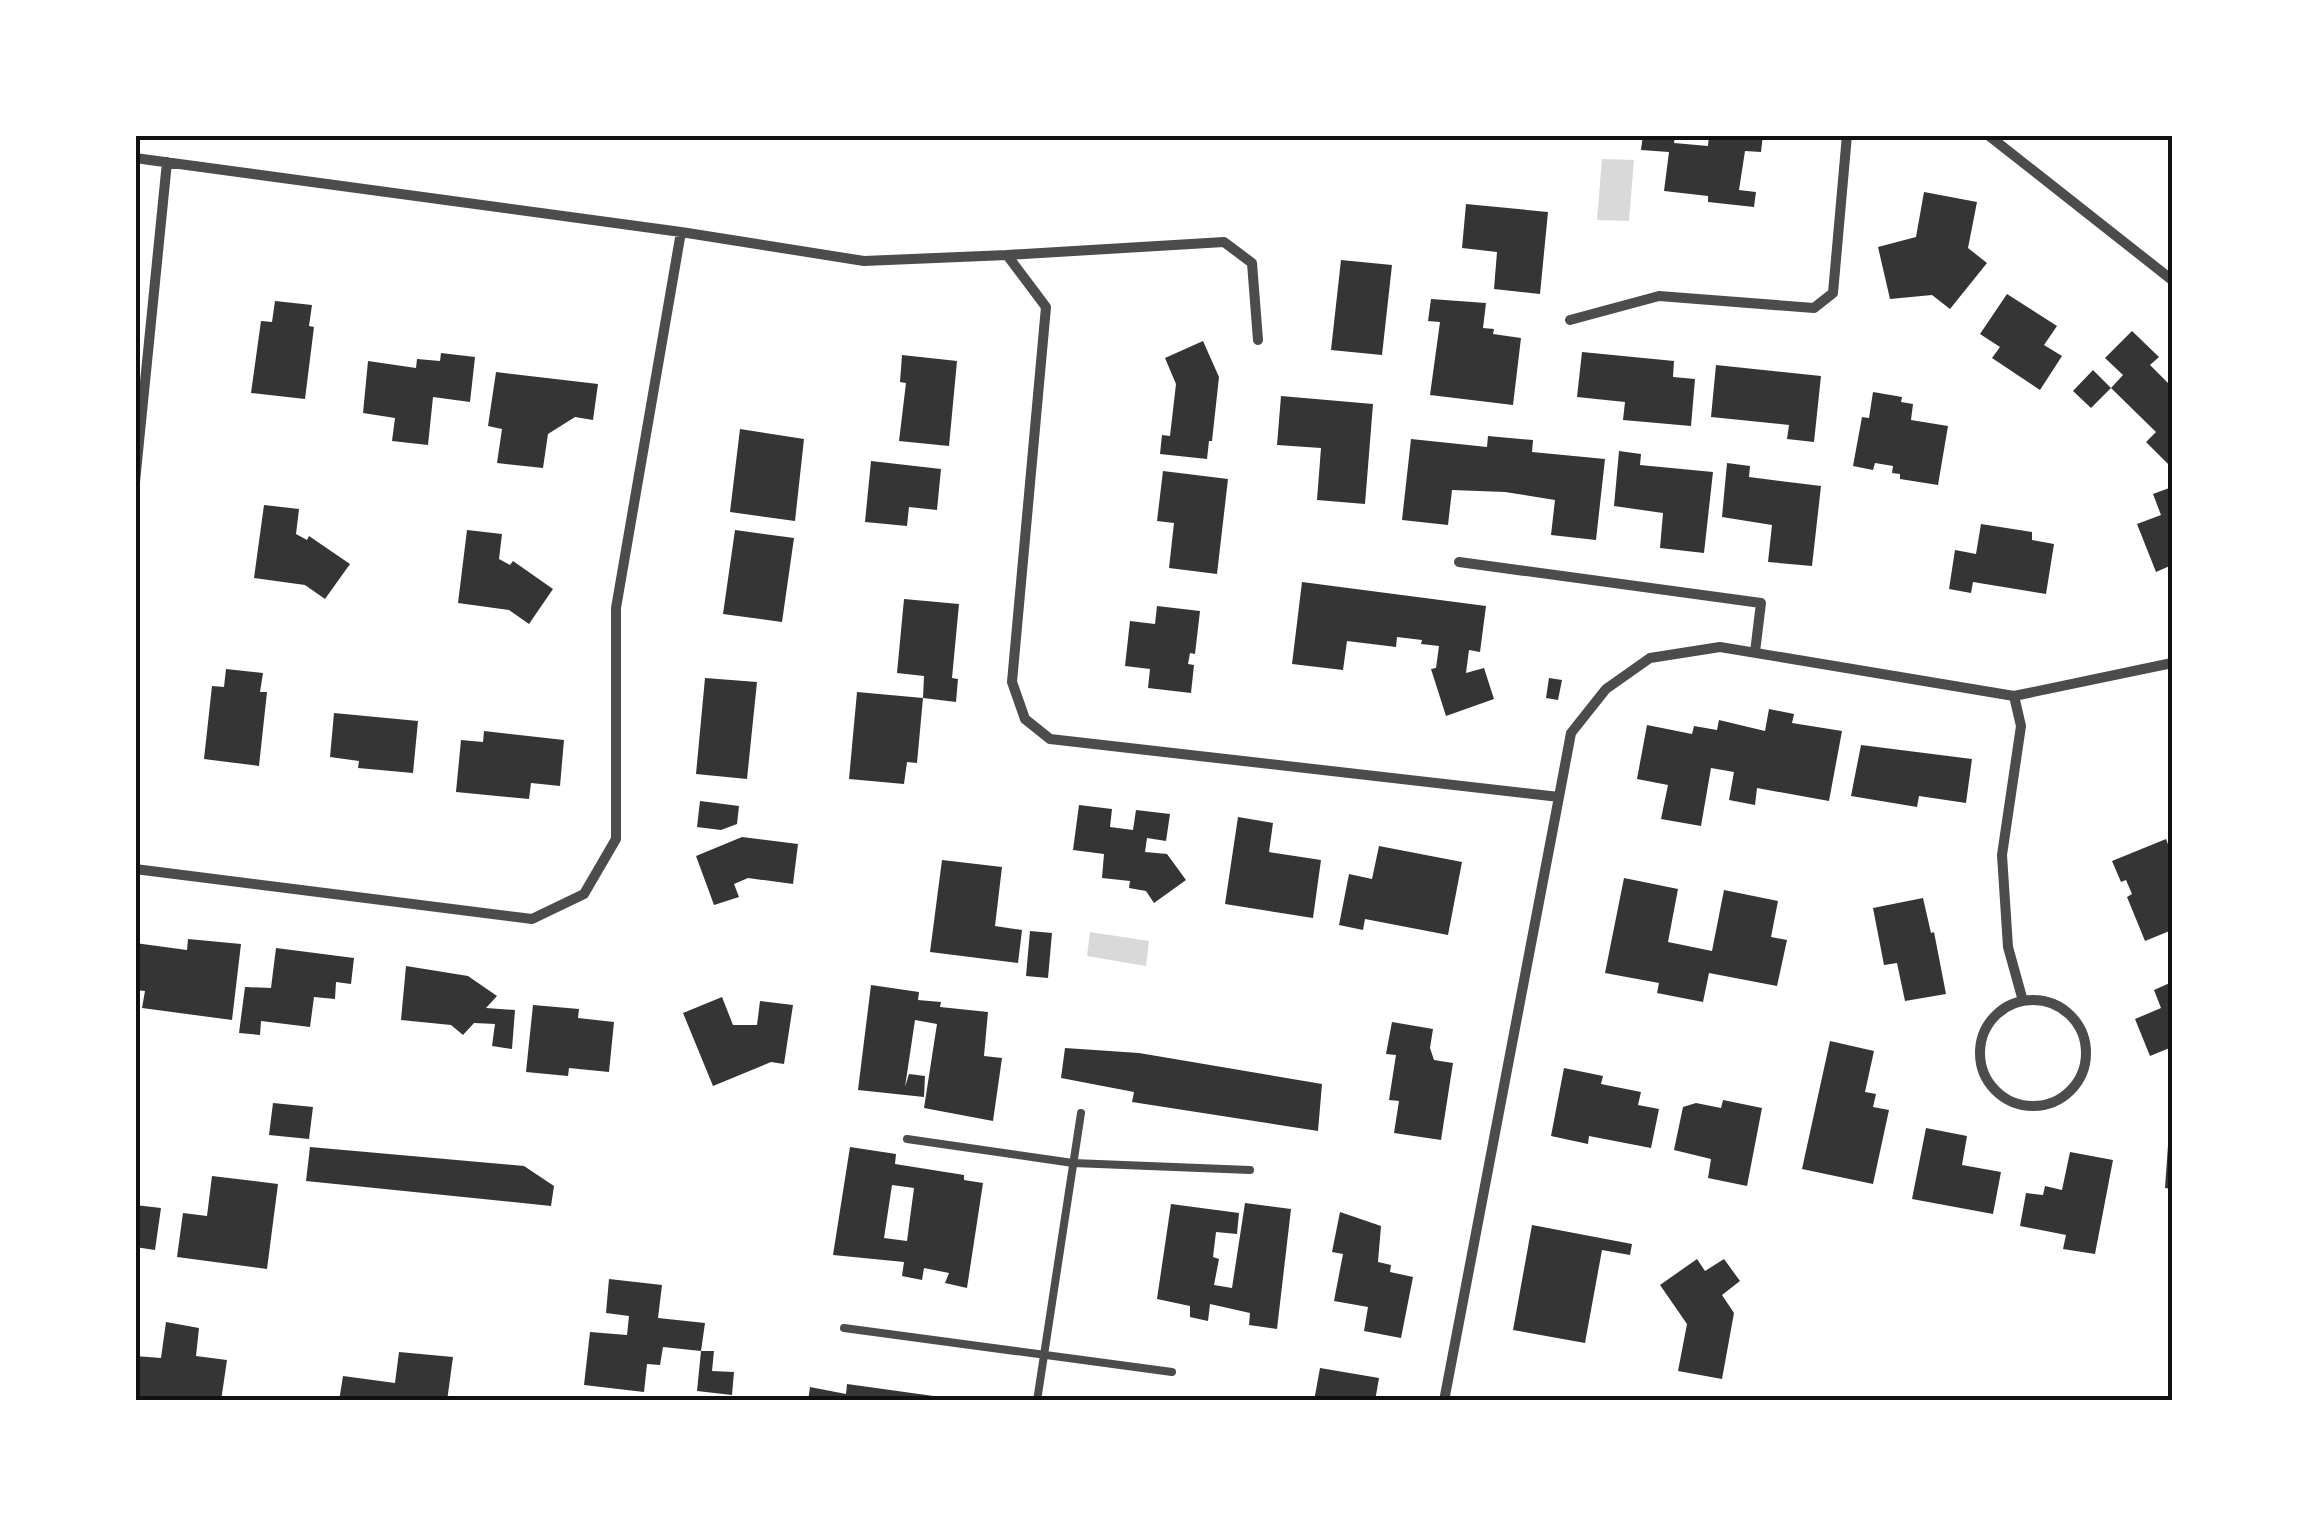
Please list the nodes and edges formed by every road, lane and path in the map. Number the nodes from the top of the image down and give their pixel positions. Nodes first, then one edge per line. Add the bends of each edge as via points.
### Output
1 (1847, 135) edge
2 (1988, 135) edge
3 (135, 158) edge
4 (168, 162) junction
5 (681, 232) junction
6 (1007, 255) junction
7 (2172, 280) edge
8 (1570, 320) dead end
9 (1258, 340) dead end
10 (135, 482) edge
11 (1459, 562) dead end
12 (1754, 652) junction
13 (2172, 663) edge
14 (2014, 696) junction
15 (1559, 797) junction
16 (135, 869) edge
17 (2023, 1001) junction
18 (1081, 1113) dead end
19 (907, 1139) dead end
20 (1073, 1163) junction
21 (1250, 1170) dead end
22 (844, 1328) dead end
23 (1044, 1352) junction
24 (1172, 1372) dead end
25 (1037, 1401) edge
26 (1444, 1401) edge

1 - 8 street via 1833,293 1814,308 1660,296
2 - 7 street
3 - 4 street
4 - 5 street
4 - 10 street
5 - 6 street via 864,261
5 - 16 street via 616,608 616,839 584,894 532,919
6 - 9 street via 1224,242 1252,263
6 - 15 street via 1046,306 1012,682 1024,719 1050,739
11 - 12 street via 1761,603
12 - 14 street
12 - 15 street via 1720,647 1650,658 1606,690 1571,733
13 - 14 street
14 - 17 street via 2020,726 2002,855 2008,947
15 - 26 street
17 - 17 street via 1993,1019 1980,1051 1990,1084 2002,1096 2035,1107 2068,1094 2086,1064 2087,1047 2072,1016 2040,1000
18 - 20 lane
19 - 20 lane
20 - 21 lane
20 - 23 lane
22 - 23 lane
23 - 24 lane
23 - 25 lane

